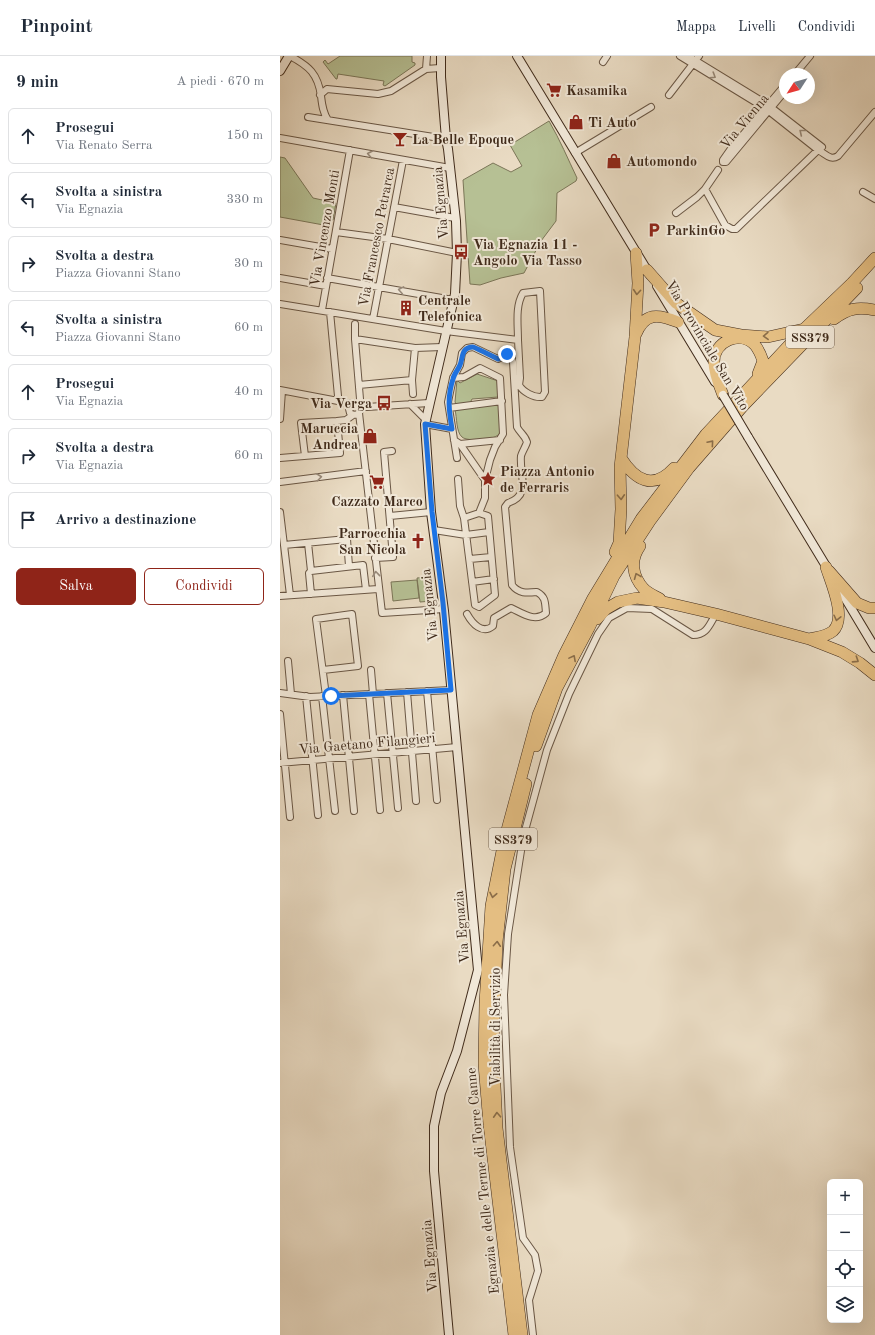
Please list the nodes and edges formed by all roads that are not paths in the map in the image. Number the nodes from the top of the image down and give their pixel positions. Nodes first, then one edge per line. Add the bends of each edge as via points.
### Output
1 (290, 56) edge
2 (427, 56) edge
3 (441, 56) edge
4 (517, 56) edge
5 (680, 56) edge
6 (688, 56) edge
7 (810, 56) edge
8 (815, 56) edge
9 (696, 60) edge
10 (440, 68) junction
11 (800, 68) edge
12 (805, 68) edge
13 (426, 69) junction
14 (280, 71) edge
15 (779, 93) edge
16 (320, 95) junction
17 (669, 95) dead end
18 (779, 97) edge
19 (651, 107) dead end
20 (768, 108) junction
21 (875, 112) edge
22 (308, 117) dead end
23 (328, 120) junction
24 (280, 138) edge
25 (446, 139) junction
26 (350, 150) junction
27 (818, 150) junction
28 (575, 152) junction
29 (403, 160) junction
30 (450, 168) junction
31 (718, 170) dead end
32 (705, 188) junction
33 (863, 192) dead end
34 (875, 199) edge
35 (394, 207) junction
36 (676, 213) dead end
37 (456, 218) junction
38 (336, 232) junction
39 (388, 238) junction
40 (280, 240) edge
41 (332, 249) junction
42 (456, 253) junction
43 (636, 253) junction
44 (875, 258) edge
45 (875, 269) edge
46 (647, 270) junction
47 (280, 278) edge
48 (327, 278) junction
49 (326, 286) junction
50 (379, 286) junction
51 (454, 300) junction
52 (280, 304) edge
53 (322, 310) junction
54 (875, 310) edge
55 (330, 312) junction
56 (373, 319) junction
57 (678, 322) junction
58 (355, 324) dead end
59 (804, 328) junction
60 (446, 331) junction
61 (635, 337) junction
62 (355, 339) junction
63 (518, 340) junction
64 (442, 347) junction
65 (415, 348) junction
66 (776, 372) junction
67 (453, 378) junction
68 (412, 380) junction
69 (359, 384) junction
70 (281, 391) edge
71 (413, 394) dead end
72 (723, 395) junction
73 (338, 396) dead end
74 (741, 396) junction
75 (360, 399) dead end
76 (502, 401) junction
77 (429, 403) junction
78 (351, 404) junction
79 (410, 404) junction
80 (449, 408) junction
81 (360, 410) junction
82 (280, 412) edge
83 (353, 414) junction
84 (280, 418) edge
85 (337, 421) junction
86 (425, 422) junction
87 (452, 429) junction
88 (706, 434) junction
89 (454, 440) junction
90 (500, 440) junction
91 (460, 444) junction
92 (392, 451) dead end
93 (305, 456) junction
94 (280, 458) edge
95 (457, 458) dead end
96 (621, 458) junction
97 (366, 471) junction
98 (458, 479) dead end
99 (485, 480) junction
100 (280, 482) edge
101 (669, 496) junction
102 (280, 512) edge
103 (432, 512) junction
104 (479, 513) junction
105 (390, 516) junction
106 (464, 518) junction
107 (281, 524) edge
108 (434, 530) junction
109 (489, 532) junction
110 (466, 535) junction
111 (308, 543) junction
112 (284, 545) junction
113 (492, 557) junction
114 (375, 558) junction
115 (470, 560) junction
116 (350, 566) junction
117 (826, 567) junction
118 (311, 571) junction
119 (494, 579) junction
120 (472, 582) junction
121 (378, 589) junction
122 (366, 590) junction
123 (311, 594) junction
124 (290, 595) junction
125 (280, 596) edge
126 (593, 598) junction
127 (664, 602) junction
128 (875, 608) edge
129 (444, 609) junction
130 (467, 614) dead end
131 (716, 614) junction
132 (589, 628) junction
133 (809, 639) junction
134 (875, 648) edge
135 (288, 661) dead end
136 (322, 670) junction
137 (371, 670) dead end
138 (875, 675) edge
139 (451, 690) junction
140 (427, 691) junction
141 (407, 692) junction
142 (280, 693) edge
143 (388, 693) junction
144 (291, 694) junction
145 (371, 694) junction
146 (343, 695) junction
147 (306, 696) junction
148 (324, 696) junction
149 (280, 714) edge
150 (457, 747) junction
151 (433, 749) junction
152 (411, 751) junction
153 (393, 753) junction
154 (375, 754) junction
155 (348, 757) junction
156 (329, 758) junction
157 (313, 760) junction
158 (282, 763) edge
159 (437, 800) dead end
160 (416, 801) dead end
161 (398, 808) dead end
162 (380, 810) dead end
163 (336, 811) dead end
164 (354, 811) dead end
165 (318, 815) dead end
166 (290, 817) dead end
167 (511, 1310) junction
168 (449, 1335) edge
169 (511, 1335) edge
170 (514, 1335) edge
171 (522, 1335) edge
172 (533, 1335) edge

1 - 14 street
1 - 16 street via 304,63 312,71
2 - 13 street
3 - 10 street, Via Egnazia
4 - 28 street, Via Provinciale San Vito
5 - 9 street
6 - 9 street
7 - 11 street
8 - 12 street
9 - 17 street
9 - 20 street
10 - 13 street
10 - 25 street, Via Egnazia
13 - 16 street via 391,91 378,94 327,89
15 - 20 street, Via Vienna
16 - 23 street via 322,108
18 - 20 street, Via Vienna
19 - 28 street
20 - 20 street, Via Vienna via 730,150 723,162 726,162
20 - 27 street
21 - 27 street via 834,159
22 - 23 street
23 - 25 street
24 - 26 street
25 - 30 street, Via Egnazia
29 -> 26 street
26 - 38 street, Via Vincenzo Monti
27 - 32 street via 736,229 725,226
28 - 43 street, Via Provinciale San Vito
29 - 30 street
29 - 35 street, Via Francesco Petrarca
30 - 37 street, Via Egnazia
31 - 32 street
32 - 36 street
33 - 34 street
35 - 37 street
35 - 39 street, Via Francesco Petrarca
37 - 42 street, Via Egnazia
38 - 39 street
38 - 41 street, Via Vincenzo Monti
39 - 42 street
39 - 50 street, Via Francesco Petrarca
40 - 41 street
41 - 48 street, Via Vincenzo Monti
42 - 51 street, Via Egnazia
43 - 46 street, Via Provinciale San Vito
43 -> 61 highway via 638,282
44 - 59 highway, Egnazia e delle Terme di Torre Canne
45 - 66 highway, Egnazia e delle Terme di Torre Canne / SS379
46 - 57 street, Via Provinciale San Vito
59 -> 46 highway via 768,336 741,335 715,330 676,303
47 - 49 street
48 - 49 street, Via Vincenzo Monti
48 - 50 street
49 - 53 street, Via Vincenzo Monti
51 -> 50 street
50 - 56 street, Via Francesco Petrarca
51 - 60 street, Via Egnazia
52 - 53 street
53 - 55 street
54 - 66 highway via 861,308 844,312 823,327
55 - 56 street
55 - 73 street
56 - 60 street
57 - 61 highway via 666,317 652,316 640,323
57 - 72 street, Via Provinciale San Vito
58 - 62 street
59 - 74 highway, Egnazia e delle Terme di Torre Canne
60 - 63 street
60 - 64 street, Via Egnazia
61 - 96 highway
62 - 65 street
62 - 69 street
63 - 63 street via 519,385 524,391 542,397 545,392 540,291 523,293 520,298
64 - 65 street
64 - 77 street, Via Egnazia
65 - 68 street
101 -> 66 highway, Egnazia e delle Terme di Torre Canne / SS379 via 689,468
67 - 76 street via 464,377 480,368 500,378
67 - 80 street
67 - 130 street via 460,365 462,353 467,348 473,346 498,359 507,354 511,356 517,427 527,442 521,455 524,484 520,496 505,507 512,585 525,594 537,592 542,595 546,613 532,618 511,608 494,618 494,626 481,629 472,623
68 - 69 street
68 - 71 street
69 - 75 street
70 - 78 street
70 - 82 street
72 - 74 highway via 717,381 715,358 719,346 735,338 754,344 763,362 757,376
72 - 117 street, Via Provinciale San Vito, bridge
74 - 88 highway, Egnazia e delle Terme di Torre Canne
76 - 80 street
76 - 90 street via 503,434
77 - 79 street
77 - 86 street, Via Egnazia
78 - 81 street via 356,403
78 - 83 street via 349,411
79 - 81 street via 367,407
79 - 86 street
80 - 87 street
81 - 83 street
81 - 97 street
82 - 84 street
83 - 85 street via 346,420
85 - 93 street via 340,453
85 - 93 street via 301,423
86 - 87 street
86 - 103 street, Via Egnazia
87 - 89 street
88 - 96 highway via 669,474 650,482 638,478 628,470
88 - 126 highway, Egnazia e delle Terme di Torre Canne / SS379 via 641,519
89 - 91 street
89 - 95 street
90 - 91 street
90 - 99 street via 493,452
91 - 99 street
92 - 105 street via 384,452
93 - 94 street
96 -> 126 highway via 622,509 619,544
100 -> 97 street
97 - 114 street
98 - 106 street via 460,506
99 - 104 street via 485,498
127 -> 101 highway via 645,590 636,579 633,566 636,552 668,502
101 - 132 highway, Egnazia e delle Terme di Torre Canne / SS379 via 614,576
102 - 107 street
103 - 105 street
103 - 108 street, Via Egnazia
104 - 106 street
104 - 109 street via 488,516
105 - 114 street via 393,557
106 - 110 street
107 - 112 street
108 - 110 street
108 - 129 street, Via Egnazia
109 - 110 street
109 - 113 street
110 - 115 street
111 - 112 street
111 - 116 street via 347,539
111 - 118 street
112 - 124 street
113 - 115 street
113 - 119 street
121 -> 114 street
115 - 120 street
116 - 118 street
116 - 122 street via 363,565
117 - 128 highway via 857,603
117 -> 133 highway via 839,610 838,620 830,633
117 - 134 street, Via Provinciale San Vito
118 - 123 street
119 - 120 street
119 - 120 street via 495,595 479,607 475,605
121 - 122 street
121 - 129 street via 382,613
122 - 123 street
123 - 124 street
124 - 125 street
126 -> 167 highway, Egnazia e delle Terme di Torre Canne / SS379 via 538,715 504,841 491,906 484,1064 488,1124
127 - 131 highway
127 - 132 highway via 637,598 618,602 606,609
129 - 139 street, Via Egnazia
131 - 133 highway
131 - 172 street, Viabilità di Servizio via 700,635 693,635 652,609 627,608 609,618 598,634 566,701 547,750 523,838 508,934 504,995 510,1147 523,1238 535,1255 538,1271 529,1300
171 -> 132 highway, Egnazia e delle Terme di Torre Canne / SS379 via 497,1128 493,1045 497,942 505,869 534,753 557,688
133 -> 138 highway via 842,652
135 - 144 street
136 - 136 street via 358,666 352,614 316,619
136 - 148 street
137 - 145 street
139 - 140 street
139 - 150 street, Via Egnazia
140 - 141 street
140 - 151 street
141 - 143 street
141 - 152 street
142 - 144 street
143 - 145 street
143 - 153 street
144 - 147 street
145 - 146 street
145 - 154 street
146 - 148 street
146 - 155 street
147 - 148 street
147 - 157 street
148 - 156 street
149 - 158 street
150 - 151 street, Via Gaetano Filangieri
150 - 168 street, Via Egnazia via 478,970 457,1051 441,1093 434,1126 434,1171
151 - 152 street, Via Gaetano Filangieri
151 - 159 street
152 - 153 street, Via Gaetano Filangieri
152 - 160 street
153 - 154 street, Via Gaetano Filangieri
153 - 161 street
154 - 155 street, Via Gaetano Filangieri
154 - 162 street
155 - 156 street, Via Gaetano Filangieri
155 - 164 street
156 - 157 street, Via Gaetano Filangieri
156 - 163 street
157 - 158 street, Via Gaetano Filangieri
157 - 165 street
158 - 166 street
167 - 169 highway
167 - 170 highway, Egnazia e delle Terme di Torre Canne / SS379

